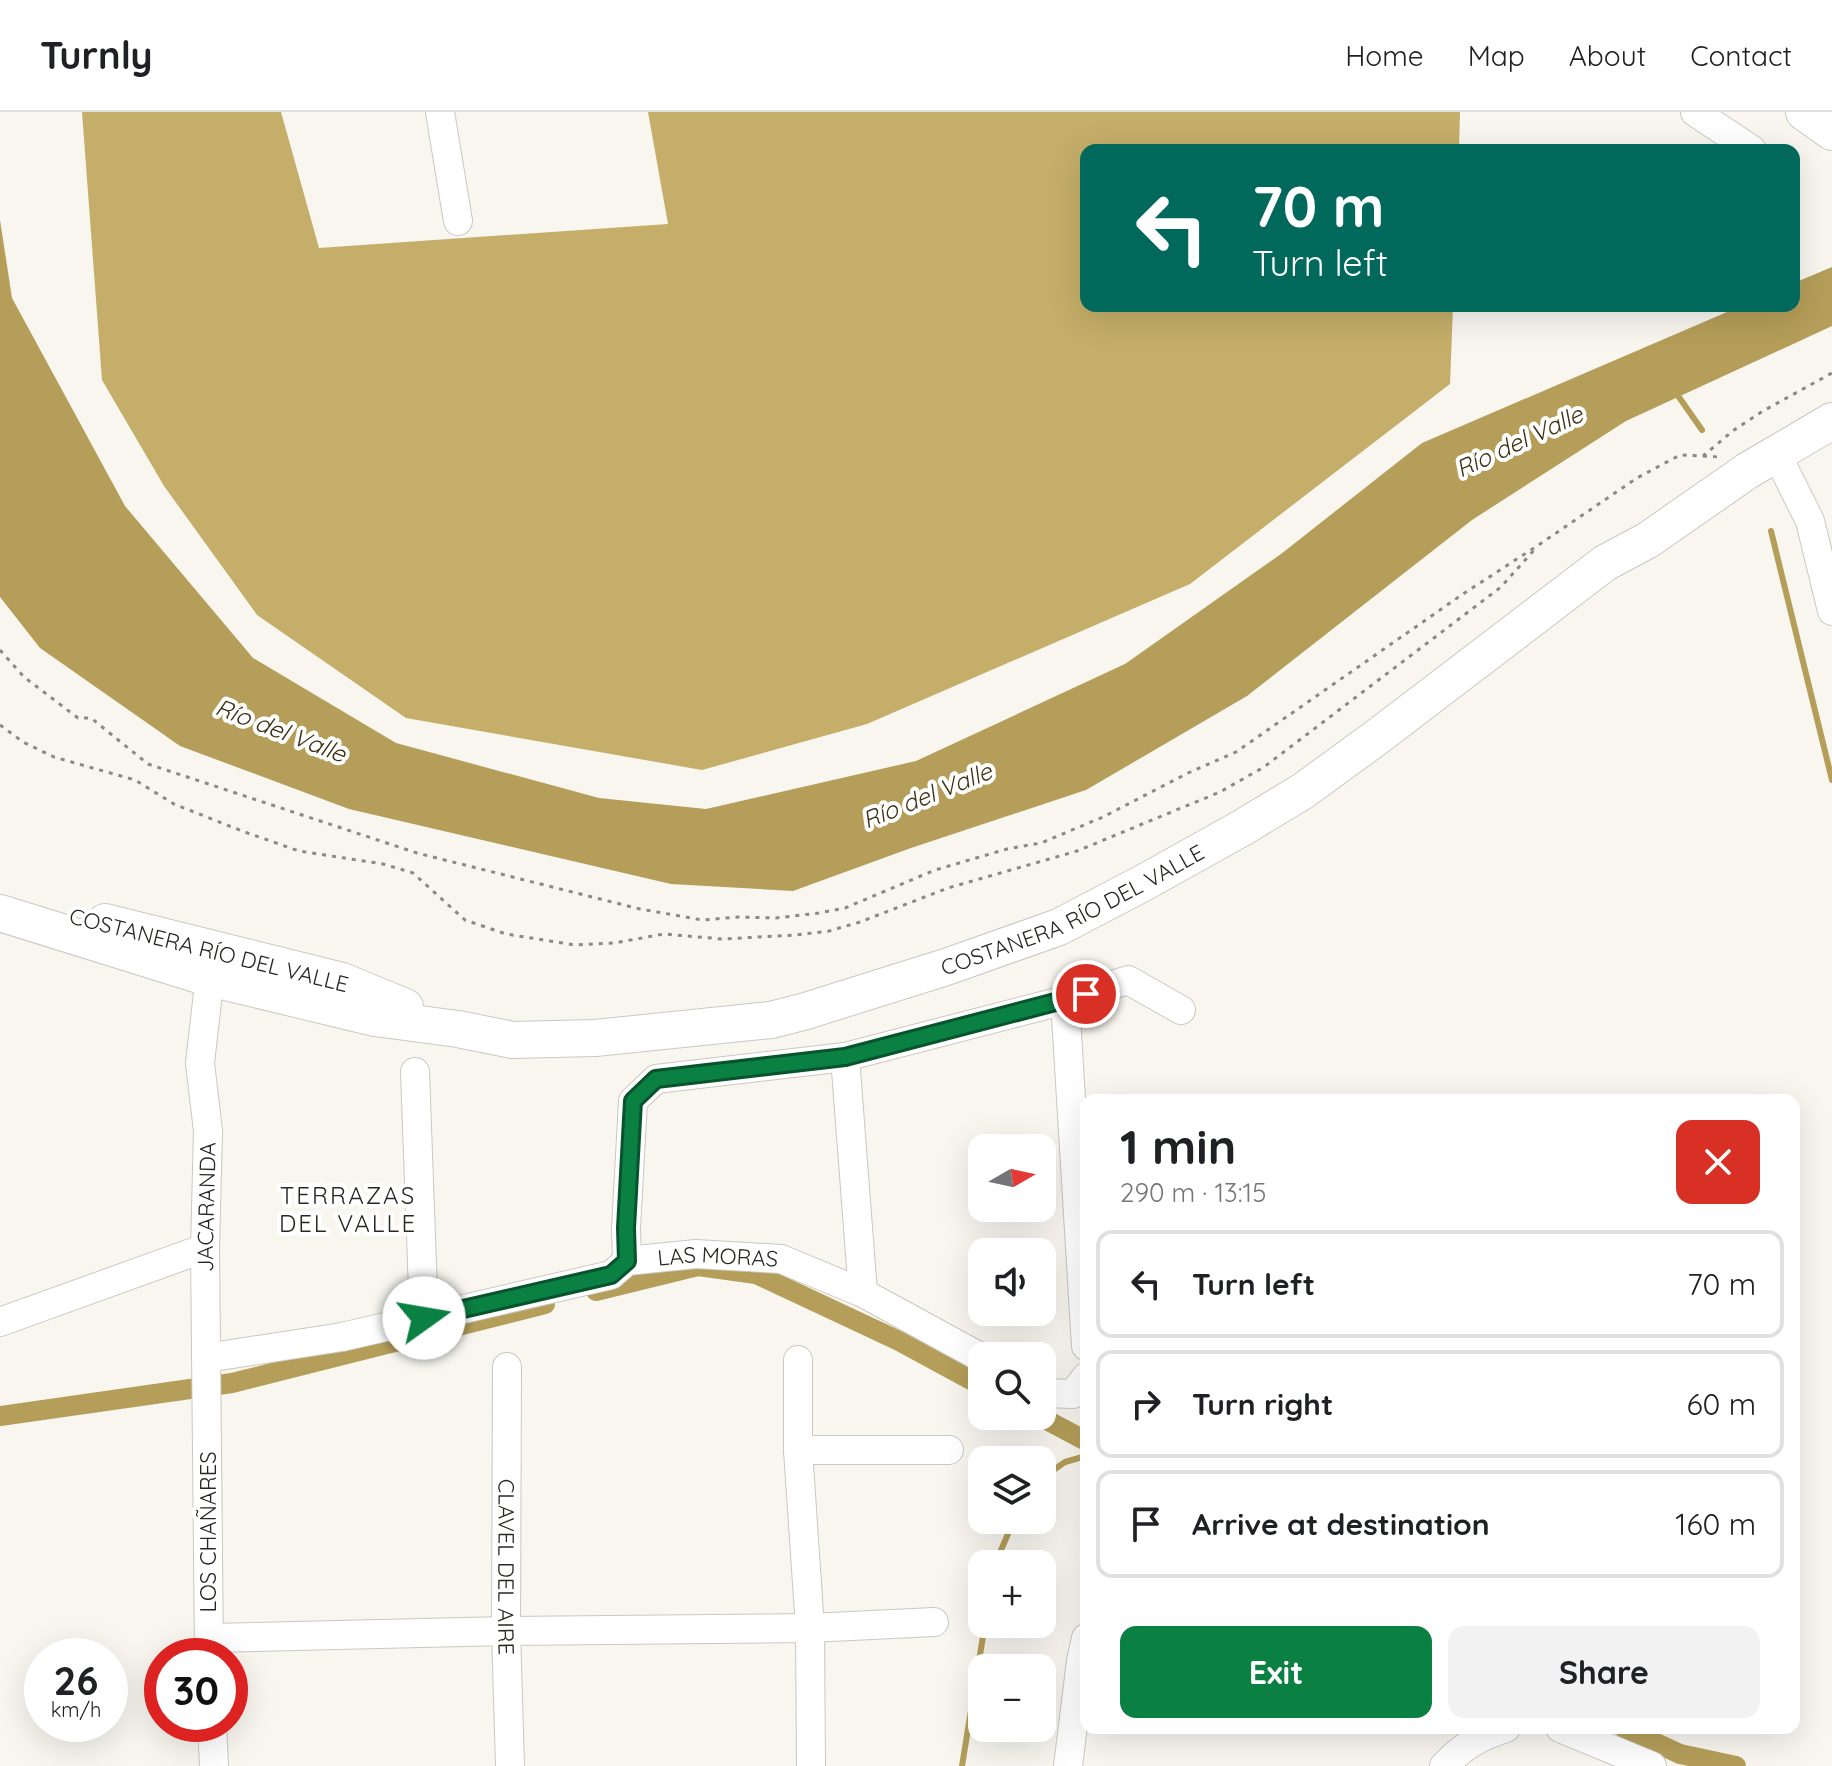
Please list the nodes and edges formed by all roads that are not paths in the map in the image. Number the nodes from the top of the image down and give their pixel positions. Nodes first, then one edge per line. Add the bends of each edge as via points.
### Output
1 (440, 112) edge
2 (1695, 112) edge
3 (1804, 112) edge
4 (1832, 132) edge
5 (1743, 144) edge
6 (458, 221) dead end
7 (1832, 399) edge
8 (1832, 421) edge
9 (1776, 453) junction
10 (1605, 563) junction
11 (1832, 611) edge
12 (0, 903) edge
13 (0, 913) edge
14 (210, 977) junction
15 (1065, 1000) junction
16 (1181, 1010) dead end
17 (845, 1057) junction
18 (415, 1072) dead end
19 (1080, 1247) edge
20 (205, 1248) junction
21 (627, 1261) junction
22 (863, 1293) junction
23 (424, 1318) junction
24 (0, 1322) edge
25 (968, 1350) edge
26 (798, 1360) dead end
27 (206, 1363) junction
28 (507, 1367) dead end
29 (1080, 1385) edge
30 (1056, 1391) edge
31 (207, 1408) joint
32 (798, 1450) junction
33 (949, 1450) dead end
34 (934, 1622) dead end
35 (810, 1628) junction
36 (506, 1631) junction
37 (209, 1638) edge
38 (248, 1645) edge
39 (1080, 1669) edge
40 (1486, 1734) edge
41 (1575, 1734) edge
42 (213, 1742) edge
43 (214, 1766) edge
44 (510, 1766) edge
45 (811, 1766) edge
46 (1068, 1766) edge
47 (1444, 1766) edge
48 (1652, 1766) edge

1 - 6 street
2 - 5 street
3 - 4 main road
7 - 10 main road, COSTANERA RÍO DEL VALLE via 1715,457 1636,525
8 - 9 main road, COSTANERA RÍO DEL VALLE
9 - 10 main road, COSTANERA RÍO DEL VALLE
9 - 11 street via 1810,521
10 - 14 main road, COSTANERA RÍO DEL VALLE via 1303,791 1240,829 1059,927 846,999 771,1020 539,1041 458,1029 342,981
12 - 14 main road, COSTANERA RÍO DEL VALLE via 78,915
13 - 14 main road, COSTANERA RÍO DEL VALLE
14 - 20 street, JACARANDA via 200,1063 208,1131
15 - 16 street via 1128,980
15 - 17 street
15 - 19 street
17 - 21 street via 656,1079 633,1101
17 - 22 street
18 - 23 street
20 - 24 street
20 - 27 street, JACARANDA
21 - 22 street, LAS MORAS via 696,1254 781,1259
21 - 23 street, LAS MORAS via 611,1275
22 - 25 street, LAS MORAS
23 - 27 street, LAS MORAS
26 - 32 street
27 - 31 street, JACARANDA
28 - 36 street, CLAVEL DEL AIRE
29 - 30 street
31 - 37 street, LOS CHAÑARES
32 - 33 street
32 - 35 street
34 - 35 street
35 - 36 street
35 - 45 street
36 - 38 street
36 - 44 street, CLAVEL DEL AIRE
39 - 46 street
40 - 47 street
41 - 48 street
42 - 43 street

